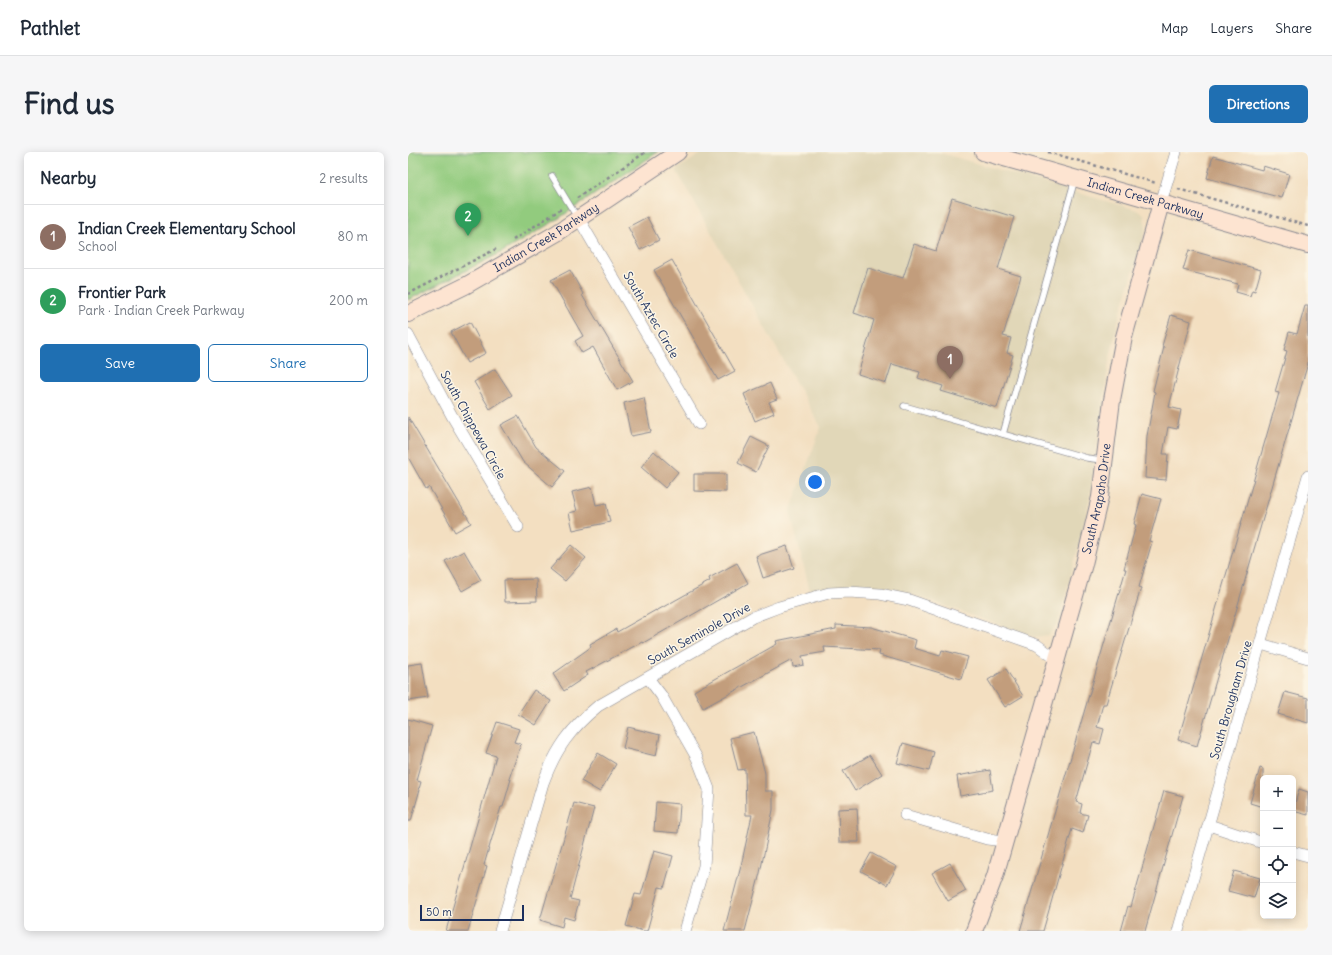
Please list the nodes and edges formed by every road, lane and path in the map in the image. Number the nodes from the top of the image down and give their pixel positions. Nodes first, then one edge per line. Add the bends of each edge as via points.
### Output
1 (646, 152) edge
2 (678, 152) edge
3 (983, 152) edge
4 (1176, 152) edge
5 (552, 176) dead end
6 (1075, 178) junction
7 (1161, 203) junction
8 (569, 204) junction
9 (579, 219) junction
10 (510, 241) dead end
11 (1308, 245) edge
12 (497, 249) dead end
13 (408, 294) edge
14 (408, 314) edge
15 (408, 334) edge
16 (904, 406) dead end
17 (699, 424) dead end
18 (1003, 434) junction
19 (1104, 461) junction
20 (1308, 476) edge
21 (518, 528) dead end
22 (1261, 644) junction
23 (1308, 658) edge
24 (1056, 659) junction
25 (648, 678) junction
26 (905, 815) dead end
27 (1209, 825) junction
28 (1004, 841) junction
29 (1260, 842) edge
30 (1296, 853) edge
31 (1308, 856) edge
32 (500, 931) edge
33 (685, 931) edge
34 (974, 931) edge
35 (1178, 931) edge

1 - 8 path
2 - 9 street, Indian Creek Parkway
3 - 6 street, Indian Creek Parkway
4 - 7 street, South Arapaho Drive
5 - 8 lane
6 - 7 street, Indian Creek Parkway
6 - 18 lane
7 - 11 street, Indian Creek Parkway
7 - 19 street, South Arapaho Drive via 1124,337
8 - 9 lane
8 - 10 path
9 - 14 street, Indian Creek Parkway via 512,260
9 - 17 street, South Aztec Circle
12 - 13 path
15 - 21 street, South Chippewa Circle via 452,416
16 - 18 lane
18 - 19 lane
19 - 24 street, South Arapaho Drive via 1100,497 1084,564
20 - 22 street, South Brougham Drive
22 - 23 street
22 - 27 street, South Brougham Drive
24 - 25 street, South Seminole Drive via 1037,645 909,600 880,594 849,592 830,593 753,617
24 - 28 street, South Arapaho Drive
25 - 32 street, South Seminole Drive via 598,706 577,723 551,761 538,797
25 - 33 street via 661,695 693,752 709,790 704,866
26 - 28 street via 987,839
27 - 29 street
27 - 35 street, South Brougham Drive
28 - 34 street, South Arapaho Drive via 996,876
30 - 31 street

